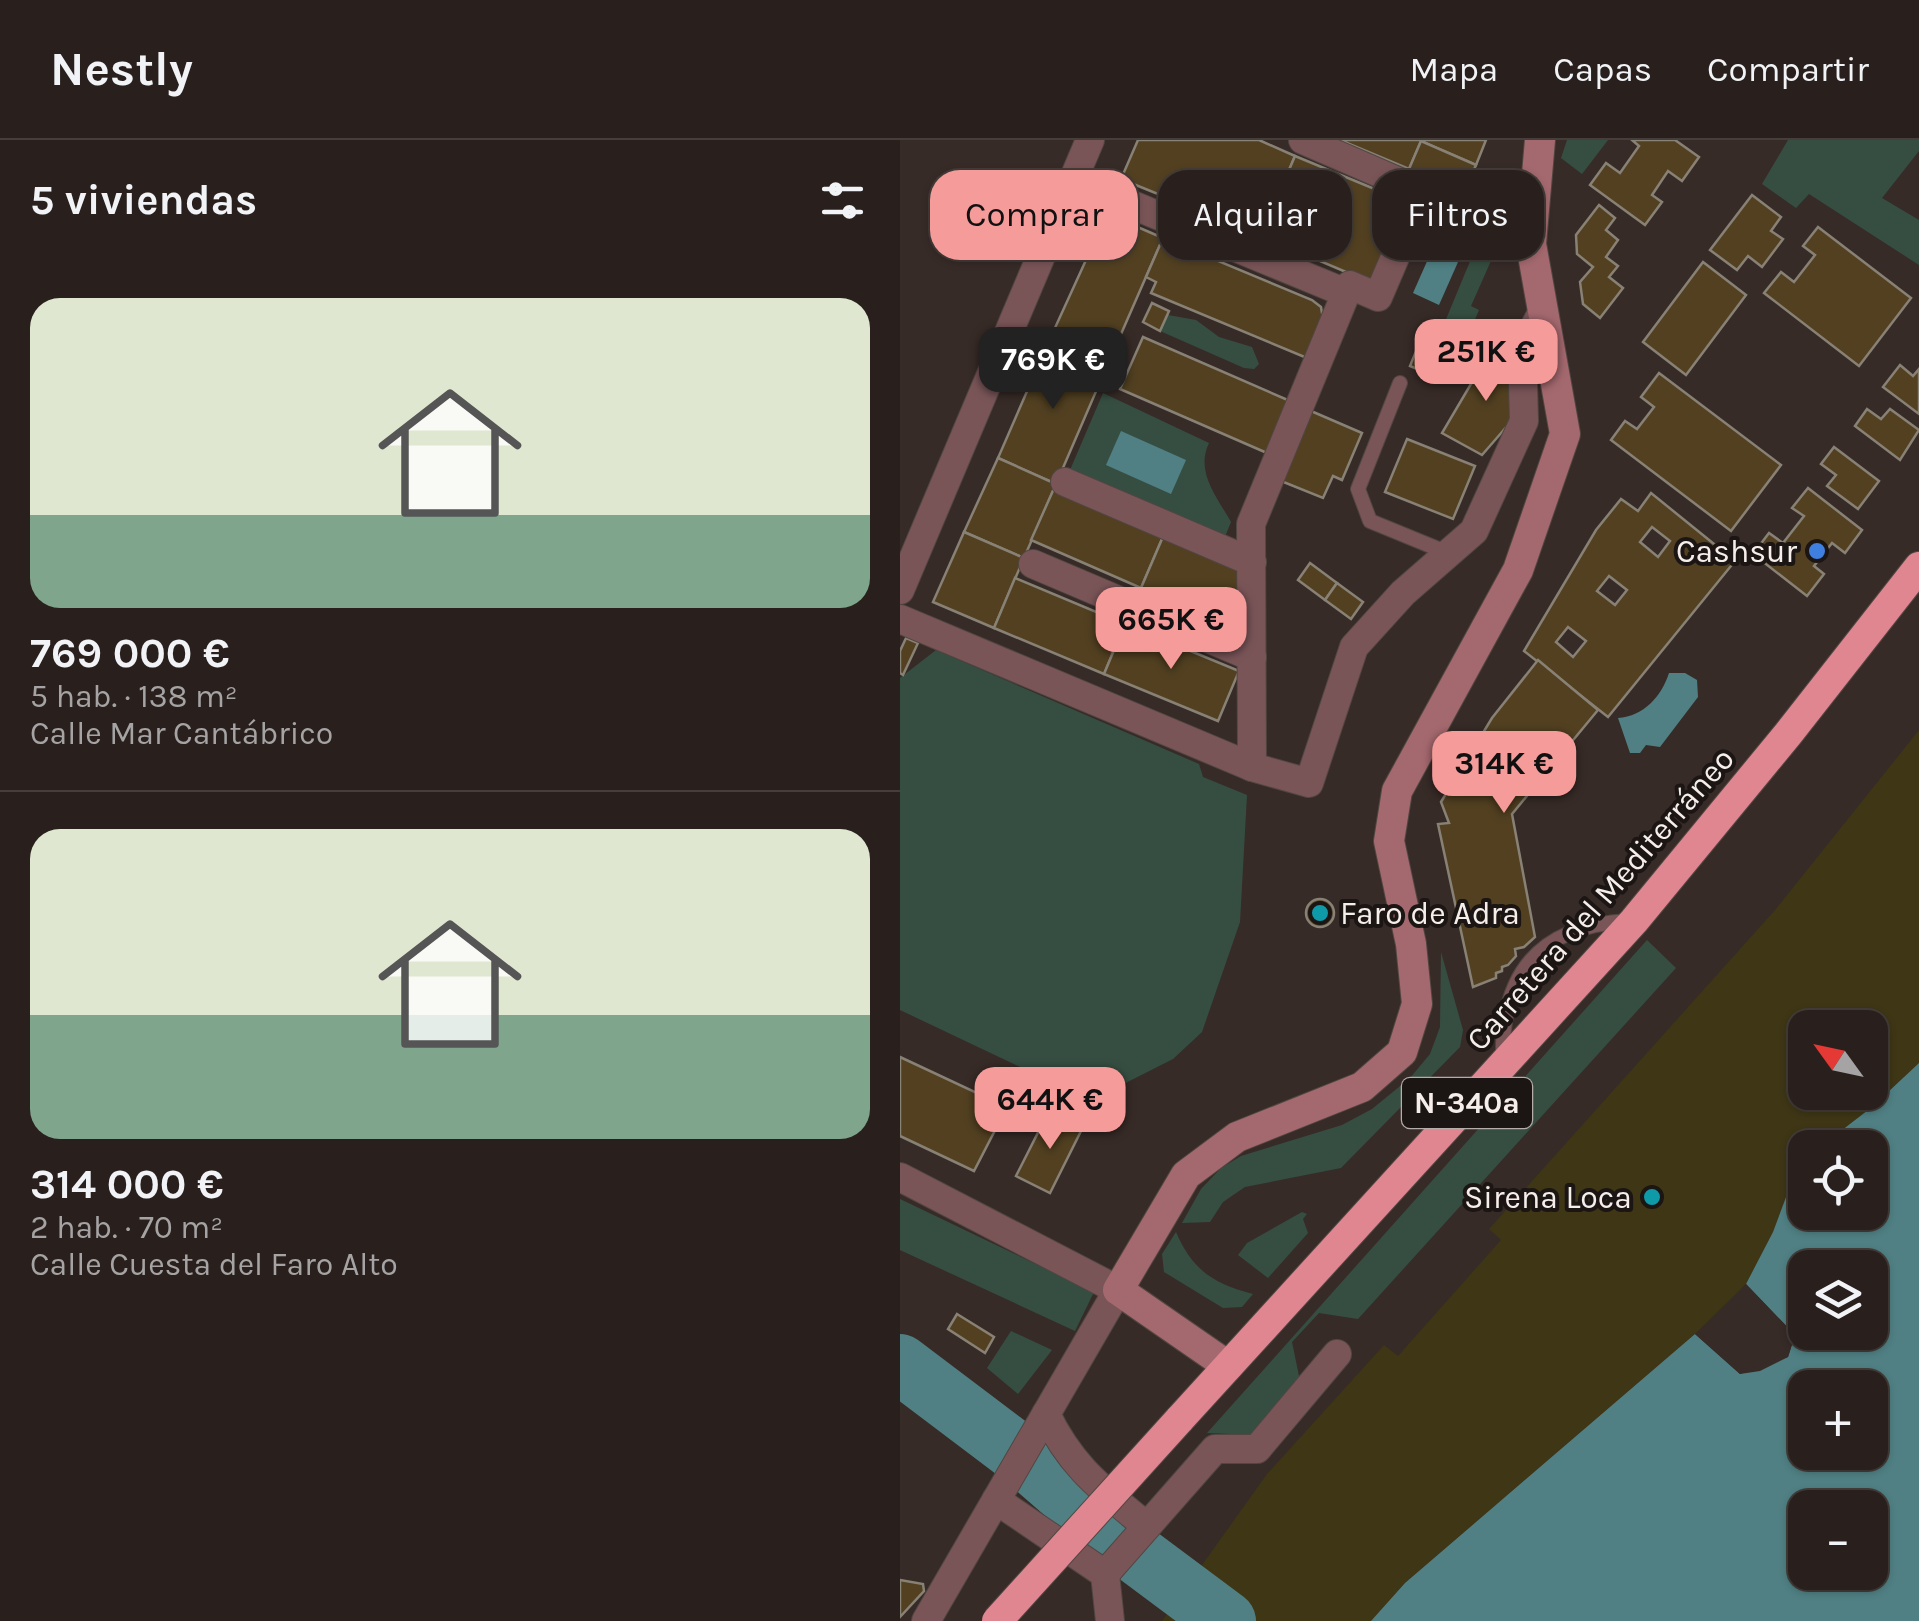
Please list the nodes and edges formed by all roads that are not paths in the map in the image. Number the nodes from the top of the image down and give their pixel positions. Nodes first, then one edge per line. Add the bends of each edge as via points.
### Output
1 (1090, 140) edge
2 (1303, 140) edge
3 (1540, 140) edge
4 (1076, 170) edge
5 (1138, 207) edge
6 (1038, 260) edge
7 (1346, 293) junction
8 (1543, 311) junction
9 (1400, 383) dead end
10 (1065, 482) dead end
11 (1448, 553) junction
12 (1252, 562) junction
13 (1033, 564) dead end
14 (1919, 567) edge
15 (900, 590) edge
16 (900, 619) edge
17 (1252, 657) junction
18 (1252, 766) junction
19 (1634, 921) junction
20 (1504, 1063) junction
21 (900, 1177) edge
22 (1118, 1290) junction
23 (1338, 1354) dead end
24 (1228, 1366) junction
25 (1046, 1414) junction
26 (996, 1500) junction
27 (1146, 1526) junction
28 (1105, 1574) junction
29 (926, 1621) edge
30 (998, 1621) edge
31 (1110, 1621) edge

1 - 4 street
2 - 7 street via 1423,192 1378,296 1350,285
3 - 8 street via 1531,244
5 - 7 street
6 - 15 street
7 - 12 street via 1251,524
8 - 11 street via 1522,350 1524,421 1474,530
8 - 22 street via 1565,434 1518,570 1397,791 1389,841 1417,1004 1402,1052 1362,1087 1237,1137 1186,1175
9 - 11 lane via 1358,489 1370,521
10 - 12 street
11 - 18 street via 1354,648 1310,783
12 - 17 street
13 - 17 street
14 - 19 highway, Carretera del Mediterráneo / N-340a
16 - 18 street
17 - 18 street
19 - 20 highway, Carretera del Mediterráneo / N-340a
19 - 20 lane via 1594,923 1532,955 1513,984
20 - 24 highway, Carretera del Mediterráneo / N-340a
21 - 22 street
22 - 24 street
22 - 25 street
23 - 27 street via 1257,1448 1215,1449
24 - 30 highway, Carretera del Mediterráneo / N-340a, bridge
25 - 26 street
25 - 27 street via 1086,1476
26 - 28 street
26 - 29 street
27 - 28 street
28 - 31 street

